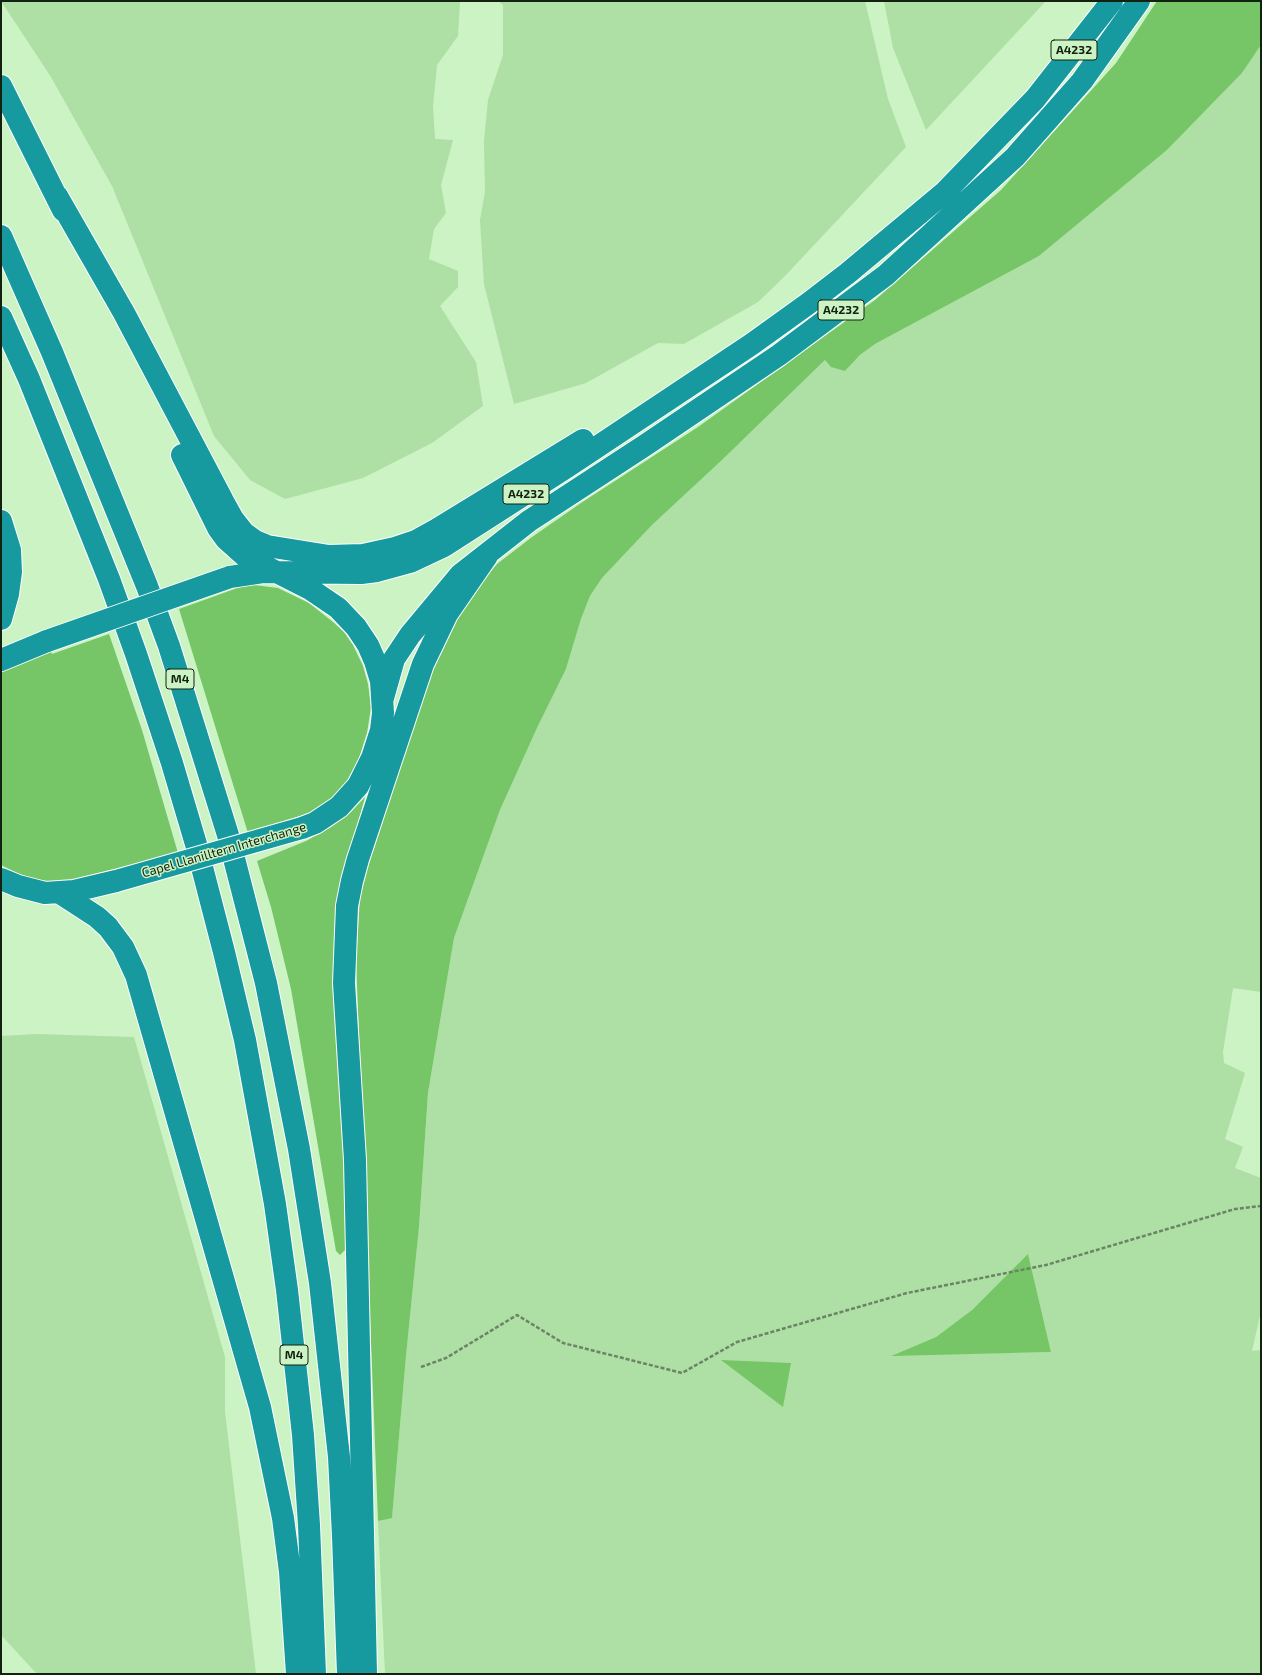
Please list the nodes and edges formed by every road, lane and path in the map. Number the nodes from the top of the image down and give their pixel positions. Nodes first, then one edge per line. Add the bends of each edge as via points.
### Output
1 (1112, 1) edge
2 (1139, 1) edge
3 (1, 86) edge
4 (57, 196) junction
5 (1, 236) edge
6 (1, 317) edge
7 (752, 344) junction
8 (1, 521) edge
9 (487, 556) junction
10 (276, 572) junction
11 (1, 618) edge
12 (1, 660) edge
13 (383, 698) junction
14 (378, 742) junction
15 (358, 859) junction
16 (1, 879) edge
17 (60, 893) junction
18 (1261, 1206) edge
19 (421, 1367) dead end
20 (297, 1674) edge
21 (315, 1674) edge
22 (348, 1674) edge
23 (366, 1674) edge

1 - 7 highway, A4232 via 1035,99 945,192 848,273
2 - 9 highway, A4232 via 1082,81 1015,157 886,275 779,355 529,521
3 - 4 highway
4 - 7 highway via 124,313 233,519 255,541 267,546 305,553 347,556 380,552 416,540 682,380
4 - 10 highway via 218,528 245,556
5 - 22 highway, M4 via 52,352 169,646 228,835 266,983 299,1149 320,1284 339,1457
6 - 21 highway, M4 via 29,379 106,571 136,654 196,844 243,1032 275,1204 297,1380 309,1525
7 - 10 highway, A4232 via 500,511 427,555 377,571 336,574
8 - 11 highway via 10,550 11,572
9 - 13 highway, A4232 via 460,575 410,635 394,660
9 - 15 highway via 447,614 423,664
10 - 12 highway, Capel Llanilltern Interchange, bridge via 230,577 47,641
10 - 13 highway, Capel Llanilltern Interchange via 310,589 345,614 368,645 381,681
13 - 14 highway, Capel Llanilltern Interchange
14 - 15 highway
14 - 17 highway, Capel Llanilltern Interchange, bridge via 365,775 349,797 329,814 302,828 116,881
15 - 23 highway via 347,906 344,983 355,1160
16 - 17 highway, Capel Llanilltern Interchange via 30,890
17 - 20 highway via 108,926 123,947 136,975 262,1414 283,1518 290,1572
18 - 19 path via 1235,1209 1046,1265 907,1293 819,1318 737,1342 682,1373 563,1342 518,1315 446,1358

